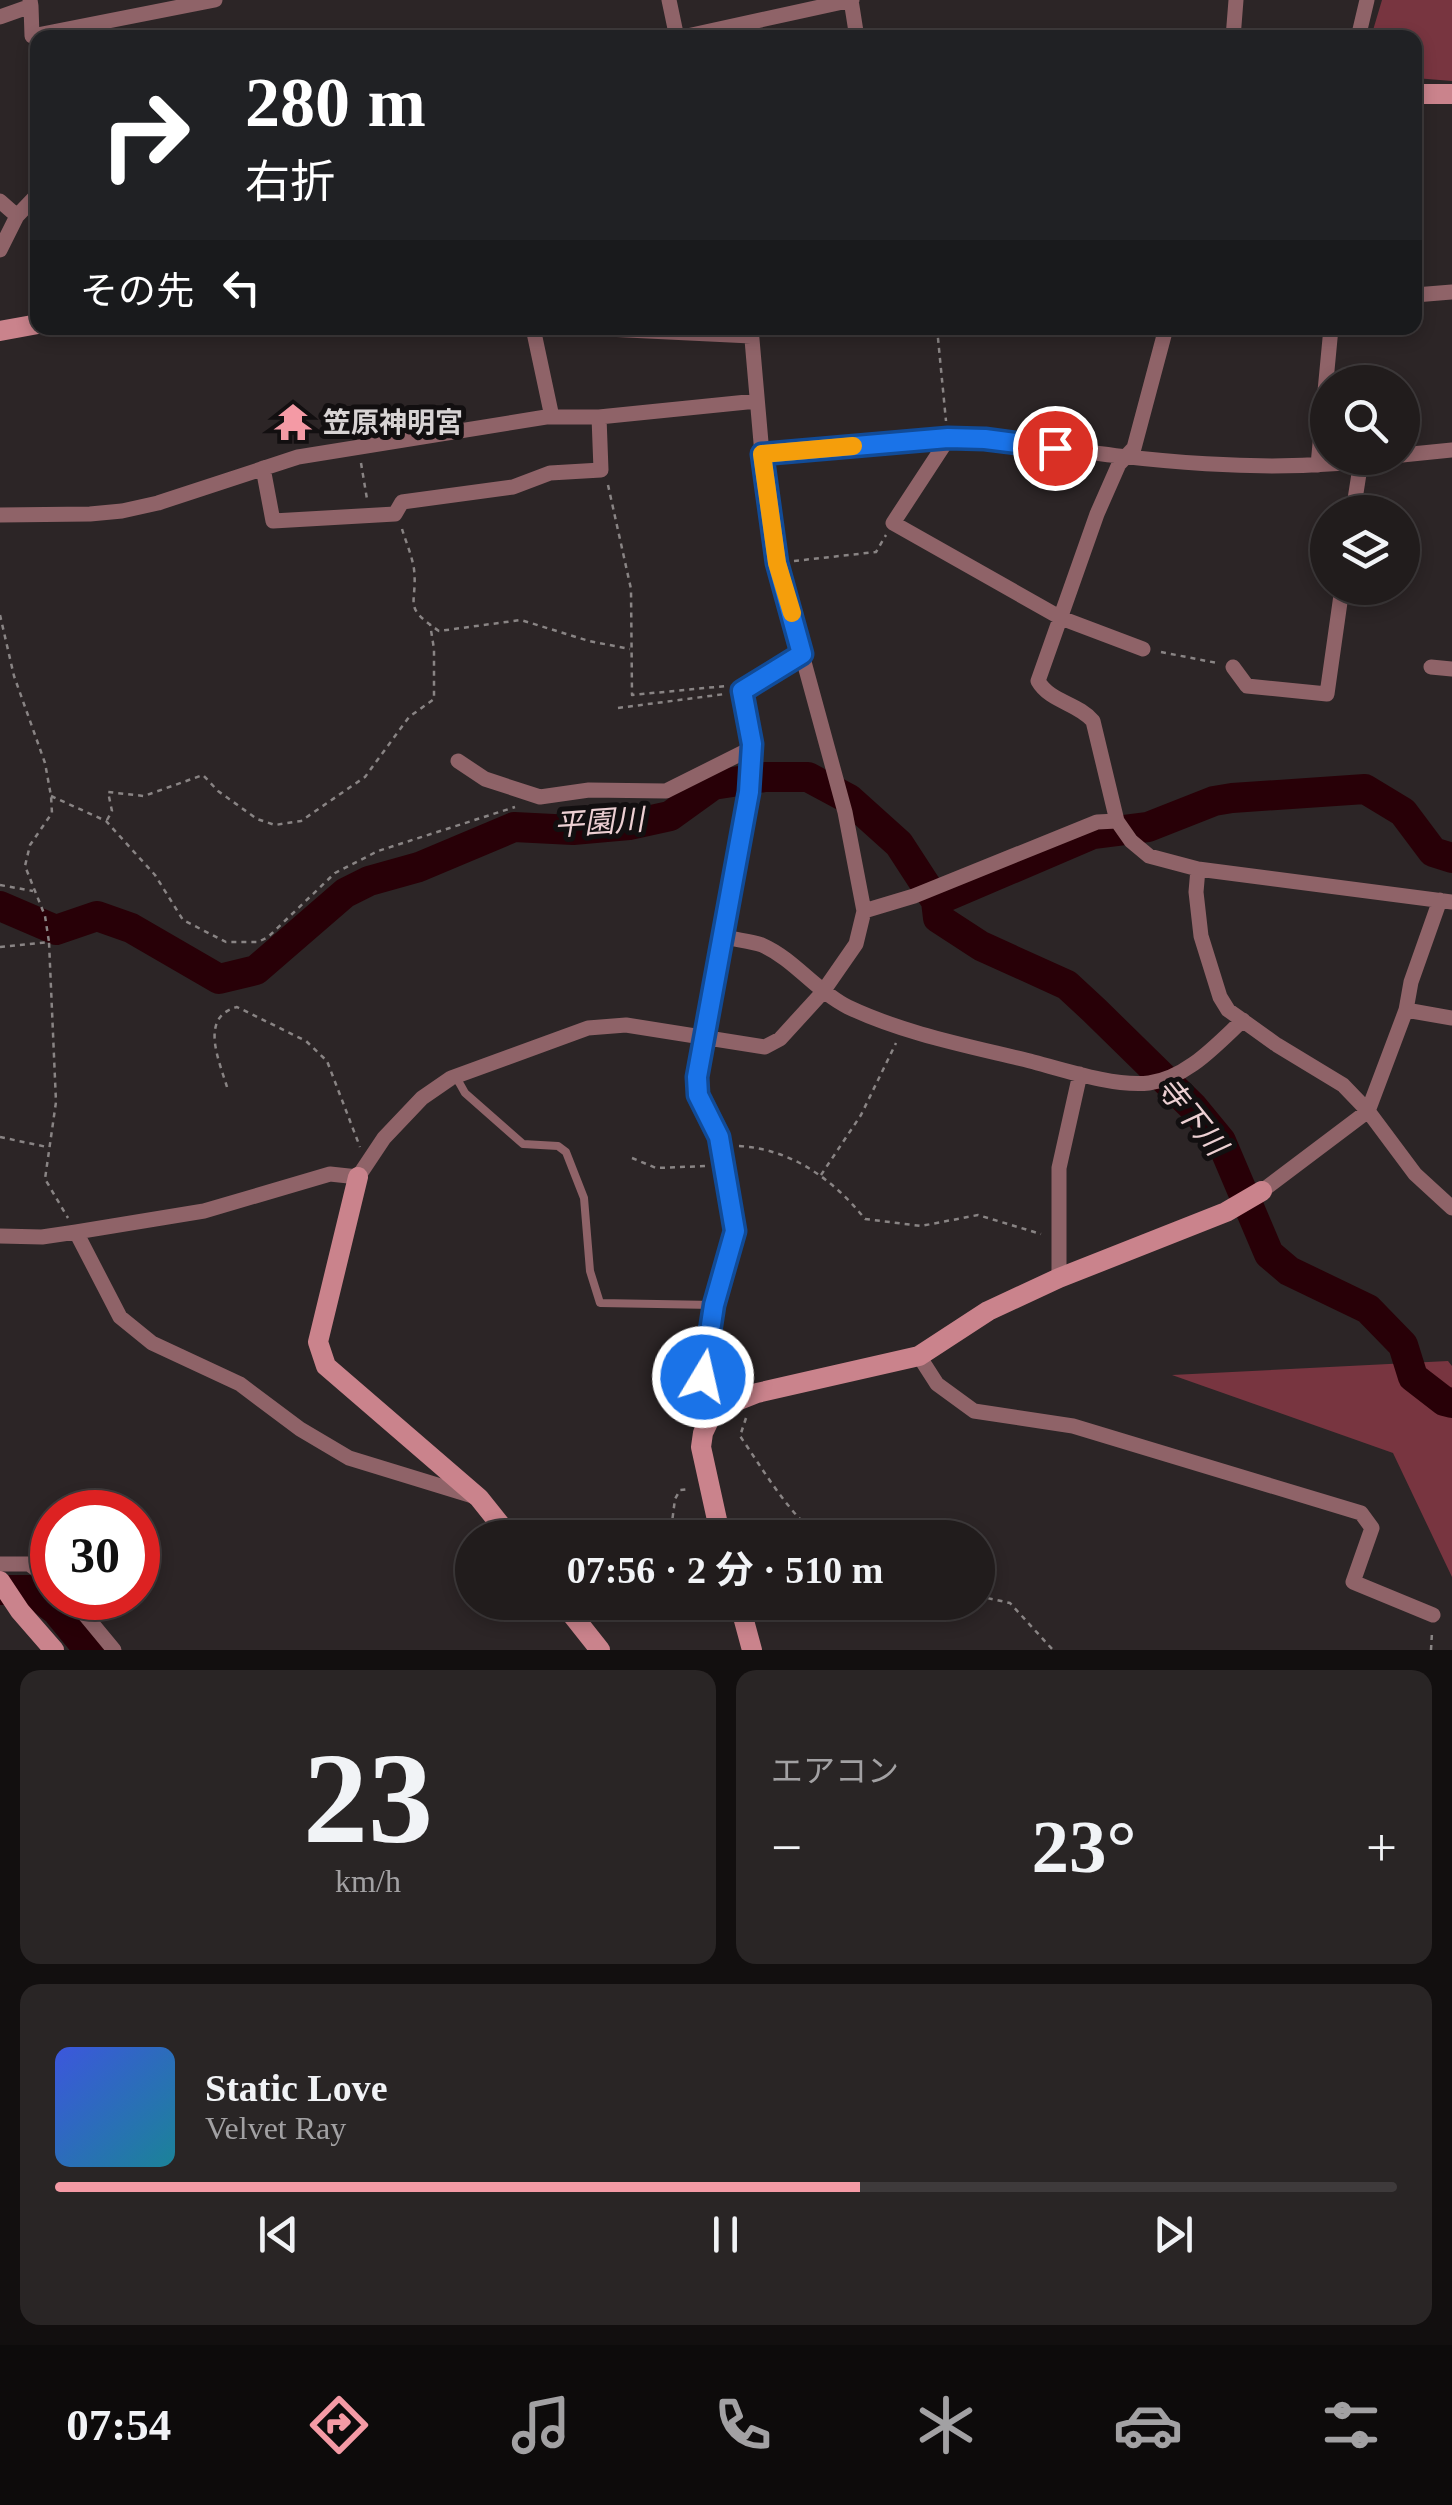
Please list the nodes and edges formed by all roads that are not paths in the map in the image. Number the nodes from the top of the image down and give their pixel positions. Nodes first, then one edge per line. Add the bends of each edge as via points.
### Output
1 (215, 0) edge
2 (669, 0) edge
3 (851, 0) edge
4 (1236, 0) edge
5 (1368, 0) edge
6 (30, 3) edge
7 (0, 17) edge
8 (32, 30) edge
9 (62, 30) edge
10 (676, 30) edge
11 (714, 30) edge
12 (856, 30) edge
13 (1234, 30) edge
14 (1360, 30) edge
15 (1422, 94) edge
16 (1452, 94) edge
17 (0, 201) edge
18 (30, 202) edge
19 (17, 216) junction
20 (0, 250) edge
21 (1452, 292) edge
22 (1422, 294) edge
23 (30, 325) edge
24 (0, 331) edge
25 (535, 335) edge
26 (751, 335) edge
27 (1164, 335) edge
28 (1330, 335) edge
29 (1327, 365) edge
30 (756, 401) junction
31 (552, 417) junction
32 (599, 417) junction
33 (948, 438) junction
34 (1452, 450) edge
35 (1420, 453) edge
36 (762, 454) junction
37 (1125, 457) junction
38 (1310, 464) edge
39 (263, 468) junction
40 (0, 515) edge
41 (1340, 605) edge
42 (1061, 618) junction
43 (1143, 648) road end
44 (802, 654) junction
45 (1431, 666) dead end
46 (1233, 667) road end
47 (1452, 669) edge
48 (752, 756) junction
49 (458, 761) dead end
50 (1117, 821) junction
51 (1198, 869) junction
52 (1446, 901) edge
53 (864, 911) junction
54 (724, 937) junction
55 (822, 993) junction
56 (1406, 1010) junction
57 (1452, 1018) edge
58 (1243, 1020) junction
59 (703, 1036) junction
60 (1080, 1074) junction
61 (455, 1077) junction
62 (1368, 1111) junction
63 (364, 1168) junction
64 (1262, 1191) joint
65 (1452, 1208) edge
66 (76, 1232) junction
67 (0, 1236) edge
68 (1059, 1278) junction
69 (714, 1305) junction
70 (919, 1356) junction
71 (714, 1410) junction
72 (479, 1498) junction
73 (496, 1520) edge
74 (716, 1520) edge
75 (0, 1564) edge
76 (30, 1565) edge
77 (0, 1581) edge
78 (1433, 1615) road end
79 (89, 1620) edge
80 (576, 1620) edge
81 (744, 1620) edge
82 (54, 1650) edge
83 (114, 1650) edge
84 (600, 1650) edge
85 (752, 1650) edge

1 - 9 street
2 - 10 street
3 - 11 street
3 - 12 street
4 - 13 street
5 - 14 street
6 - 7 street
6 - 8 street
15 - 16 street
17 - 19 street
18 - 19 street
19 - 20 street
21 - 22 street
23 - 24 street
25 - 31 street
26 - 30 street
27 - 37 street via 1134,448
28 - 29 street
30 - 32 street
30 - 36 street
31 - 32 street
31 - 39 street
32 - 39 street via 601,470 550,473 512,487 402,502 395,514 274,521
33 - 36 street
33 - 37 street
33 - 42 street via 893,523
34 - 35 street
36 - 44 street via 777,563
37 - 38 street
37 - 42 street
39 - 40 street via 122,511
41 - 46 street via 1327,694 1247,686
42 - 43 street
42 - 50 street via 1038,681 1044,692 1094,721
44 - 48 street via 742,691
44 - 53 street
45 - 47 street
48 - 49 street via 666,791 540,797 486,779
48 - 54 street
50 - 51 street via 1149,856
50 - 53 street via 1096,822
51 - 52 street
51 - 58 street via 1202,936 1220,997
52 - 56 street
53 - 55 street via 856,944
54 - 55 street via 762,945
54 - 59 street
55 - 59 street via 774,1044 758,1048
55 - 60 street via 902,1029
56 - 57 street
56 - 62 street
58 - 60 street via 1175,1075 1150,1082
58 - 62 street via 1343,1085
59 - 61 street via 626,1025 588,1028
59 - 69 street via 698,1095 719,1137 735,1231
60 - 68 street via 1059,1168
61 - 63 street via 422,1098
61 - 69 lane via 523,1144 566,1152 584,1198 590,1271 600,1303
62 - 64 street
62 - 65 street via 1415,1174
63 - 66 street via 204,1210
63 - 72 street via 318,1342 326,1366
64 - 68 street via 1226,1212
66 - 67 street
66 - 72 street via 120,1317 152,1343 240,1384 349,1458
68 - 70 street via 988,1311
69 - 71 street via 703,1377
70 - 71 street via 757,1393
70 - 78 street via 937,1384 974,1412 1073,1426 1361,1513 1372,1528 1354,1582
71 - 74 street via 701,1447
72 - 73 street
75 - 76 street
77 - 82 street
79 - 83 street
80 - 84 street
81 - 85 street

